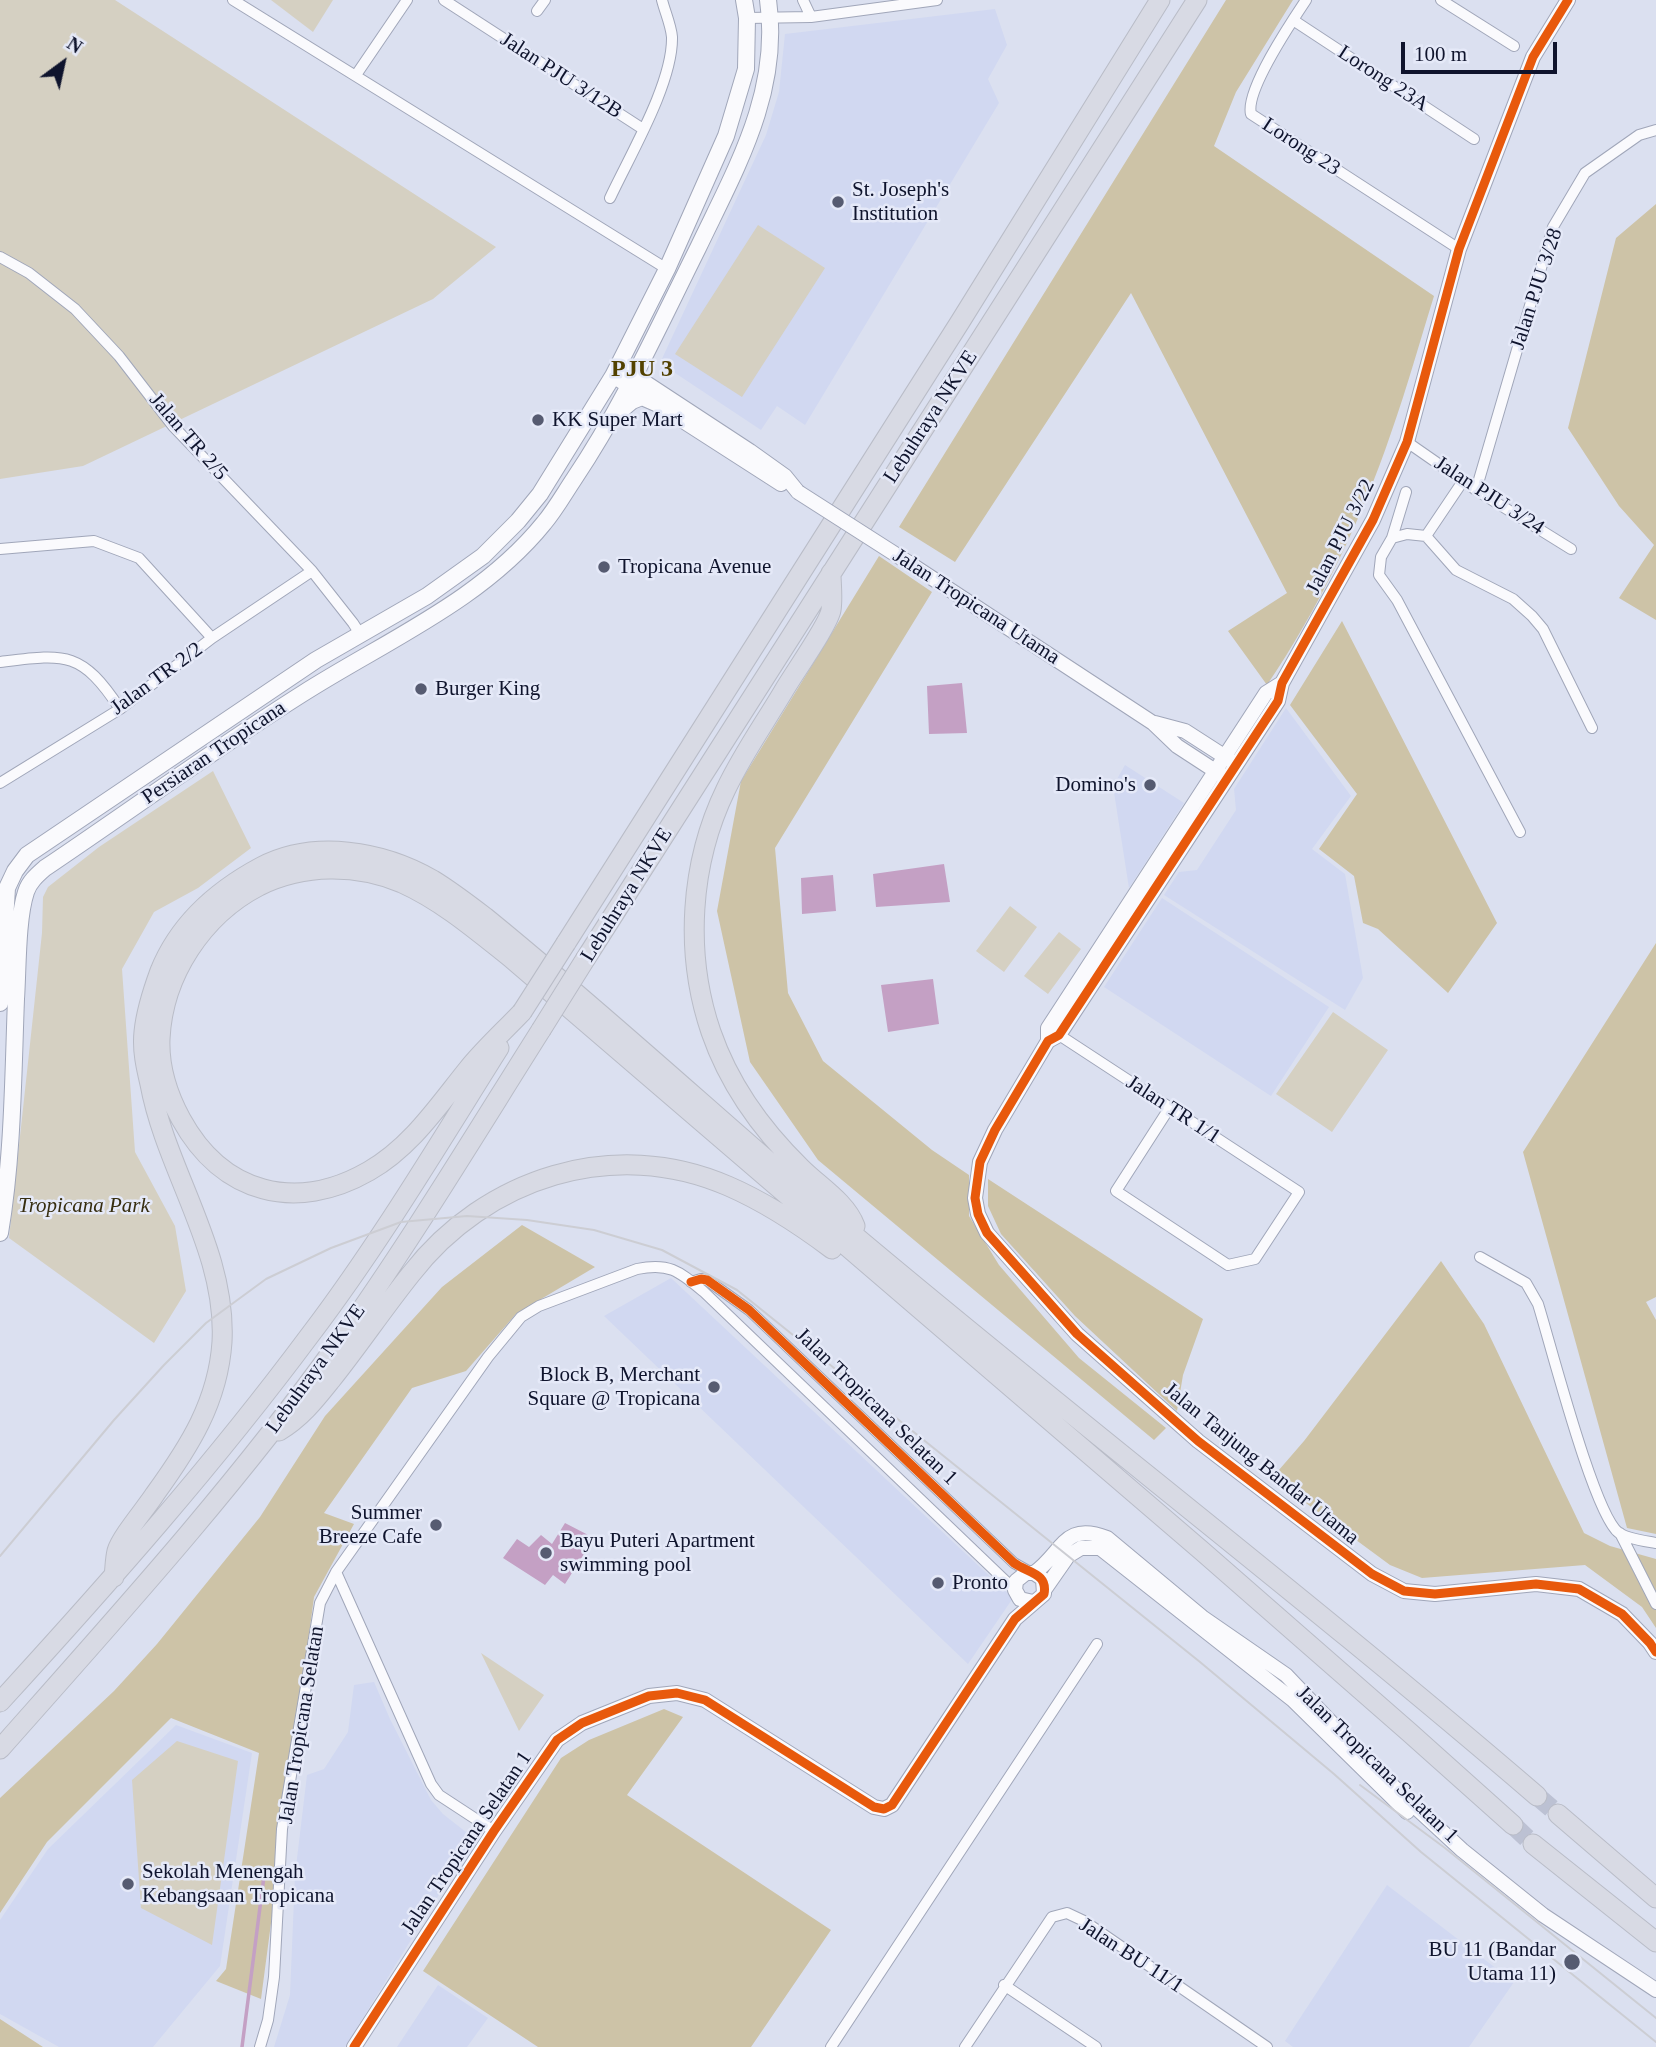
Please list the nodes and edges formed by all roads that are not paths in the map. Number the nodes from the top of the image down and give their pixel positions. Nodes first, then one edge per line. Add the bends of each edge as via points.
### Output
1 (233, 0) edge
2 (407, 0) edge
3 (444, 0) edge
4 (545, 0) edge
5 (662, 0) edge
6 (744, 0) edge
7 (768, 0) edge
8 (803, 0) edge
9 (1160, 0) edge
10 (1197, 0) edge
11 (1306, 0) edge
12 (1441, 0) edge
13 (1568, 0) edge
14 (928, 1) edge
15 (537, 11) dead end
16 (811, 17) junction
17 (747, 18) junction
18 (770, 19) junction
19 (1293, 20) junction
20 (1514, 46) dead end
21 (356, 75) junction
22 (643, 129) junction
23 (1656, 130) edge
24 (1474, 139) dead end
25 (610, 198) dead end
26 (1459, 249) junction
27 (0, 257) edge
28 (667, 269) junction
29 (616, 371) junction
30 (633, 380) junction
31 (658, 404) junction
32 (614, 415) junction
33 (1407, 442) junction
34 (1463, 481) junction
35 (1476, 490) junction
36 (798, 492) junction
37 (1406, 492) dead end
38 (1426, 536) junction
39 (1392, 538) junction
40 (0, 549) edge
41 (1571, 549) dead end
42 (312, 571) junction
43 (831, 573) junction
44 (360, 635) junction
45 (212, 638) junction
46 (369, 653) junction
47 (0, 662) edge
48 (1282, 683) junction
49 (120, 709) junction
50 (1153, 723) junction
51 (1592, 728) dead end
52 (1224, 756) junction
53 (1237, 764) junction
54 (1214, 771) junction
55 (1227, 779) junction
56 (0, 783) edge
57 (1520, 832) dead end
58 (7, 958) edge
59 (0, 1003) edge
60 (522, 1012) junction
61 (1052, 1035) junction
62 (1170, 1107) junction
63 (995, 1130) joint
64 (0, 1233) edge
65 (860, 1240) junction
66 (1480, 1257) dead end
67 (862, 1260) junction
68 (691, 1282) junction
69 (268, 1436) junction
70 (1620, 1533) junction
71 (1656, 1543) edge
72 (336, 1572) junction
73 (1032, 1572) junction
74 (114, 1577) junction
75 (1045, 1589) junction
76 (1016, 1593) junction
77 (1033, 1602) junction
78 (1656, 1604) edge
79 (1015, 1619) junction
80 (1097, 1644) dead end
81 (1656, 1652) edge
82 (0, 1702) edge
83 (0, 1749) edge
84 (1537, 1796) tunnel mouth
85 (1558, 1814) tunnel mouth
86 (1513, 1825) tunnel mouth
87 (494, 1831) junction
88 (1533, 1844) tunnel mouth
89 (1656, 1898) edge
90 (1656, 1942) edge
91 (1004, 1985) junction
92 (1656, 1990) edge
93 (1656, 2000) edge
94 (260, 2047) edge
95 (354, 2047) edge
96 (831, 2047) edge
97 (965, 2047) edge
98 (1096, 2047) edge
99 (1266, 2047) edge

1 - 21 street
2 - 21 street
3 - 22 street, Jalan PJU 3/12B
4 - 15 street
5 - 22 street via 672,34 671,61
6 - 17 main road, Persiaran Tropicana
7 - 18 main road, Persiaran Tropicana
8 - 16 street
9 - 60 highway, Lebuhraya NKVE, bridge
10 - 43 highway, Lebuhraya NKVE
11 - 19 street, Lorong 23
12 - 20 street
13 - 26 street, Jalan PJU 3/22 via 1533,57
14 - 16 street
16 - 18 street
17 - 18 street
17 - 28 main road, Persiaran Tropicana via 746,69 726,136
18 - 30 main road, Persiaran Tropicana via 768,77 752,131
19 - 24 street, Lorong 23A
19 - 26 street, Lorong 23 via 1254,93 1251,114
21 - 28 street
22 - 25 street
23 - 35 street, Jalan PJU 3/28 via 1639,135 1585,173 1553,227
26 - 33 street, Jalan PJU 3/22
27 - 42 street, Jalan TR 2/5 via 75,309 119,356 173,426
28 - 29 main road, Persiaran Tropicana
29 - 30 street
29 - 44 main road, Persiaran Tropicana via 540,494 501,540 427,596
30 - 31 street, Jalan Tropicana Utama
30 - 32 main road, Persiaran Tropicana
30 - 36 street, Jalan Tropicana Utama via 785,476
31 - 32 main road via 642,397
31 - 36 street, Jalan Tropicana Utama
32 - 46 main road, Persiaran Tropicana via 546,522 513,557 435,615
33 - 34 street, Jalan PJU 3/24
33 - 48 street, Jalan PJU 3/22 via 1373,520
34 - 35 street, Jalan PJU 3/24
34 - 38 street
35 - 41 street, Jalan PJU 3/24
36 - 50 street, Jalan Tropicana Utama, bridge
37 - 39 street
38 - 39 street
38 - 51 street via 1456,570 1513,599 1532,616 1543,629
39 - 57 street via 1381,557 1379,575 1397,600
40 - 45 street via 94,541 139,558
42 - 44 street, Jalan TR 2/5
42 - 45 street, Jalan TR 2/2
43 - 65 highway via 831,612 718,808 699,871 695,943 706,1014 730,1076 766,1129 852,1217
43 - 69 highway, Lebuhraya NKVE, bridge via 368,1300
44 - 46 main road
44 - 58 main road, Persiaran Tropicana via 27,855 7,888
45 - 49 street, Jalan TR 2/2
46 - 58 main road, Persiaran Tropicana via 45,868 26,892
47 - 49 street via 52,656 78,662 102,682
48 - 52 street, Jalan PJU 3/22 via 1266,693
48 - 53 street, Jalan PJU 3/22 via 1278,701
49 - 56 street, Jalan TR 2/2
50 - 52 street, Jalan Tropicana Utama via 1185,731
50 - 54 street, Jalan Tropicana Utama
52 - 53 street, Jalan Tropicana Utama
52 - 54 street, Jalan PJU 3/22
53 - 55 street, Jalan PJU 3/22
54 - 55 street, Jalan Tropicana Utama
54 - 61 street, Jalan PJU 3/22
55 - 61 street, Jalan PJU 3/22
58 - 59 main road, Persiaran Tropicana
58 - 64 main road, Persiaran Tropicana via 7,1190
60 - 67 highway via 391,1157 358,1177 312,1192 261,1189 214,1164 188,1132 165,1081 160,1041 169,991 207,925 239,898 276,878 317,869 367,874 401,883 432,900 511,957
60 - 74 highway, Lebuhraya NKVE via 318,1325
61 - 62 street, Jalan TR 1/1
61 - 63 street, Jalan PJU 3/22
62 - 62 street, Jalan TR 1/1 via 1116,1191 1228,1265 1255,1259 1299,1192
63 - 81 street, Jalan Tanjung Bandar Utama via 980,1162 975,1198 987,1233 1077,1334 1211,1451 1372,1574 1404,1591 1436,1594 1536,1584 1579,1589 1622,1614
65 - 74 highway via 510,937 448,890 391,862 353,852 280,858 223,890 193,918 165,960 148,1009 144,1056 154,1107 214,1271 222,1342 205,1414 187,1449 117,1550
65 - 84 highway
66 - 70 street via 1526,1283 1538,1304 1581,1449 1609,1519
67 - 69 highway via 838,1254 770,1207 705,1178 629,1166 559,1173 494,1199 451,1230 412,1272 308,1408
67 - 86 highway
68 - 72 street, Jalan Tropicana Selatan 1 via 665,1266 652,1266 539,1306 522,1317 488,1357
68 - 73 street, Jalan Tropicana Selatan 1 via 707,1280 749,1310 1014,1563
68 - 76 street, Jalan Tropicana Selatan 1
69 - 83 highway, Lebuhraya NKVE
70 - 71 street
70 - 78 street
72 - 87 street, Jalan Tropicana Selatan 1 via 431,1784 439,1795
72 - 94 street, Jalan Tropicana Selatan via 320,1603 282,1829 274,1977
73 - 75 street via 1042,1579
73 - 76 street via 1018,1577
73 - 92 street, Jalan Tropicana Selatan 1 via 1075,1534 1092,1532 1107,1538 1202,1618 1286,1675 1385,1779 1462,1850 1544,1915
74 - 82 highway, Lebuhraya NKVE
75 - 77 street
75 - 93 street, Jalan Tropicana Selatan 1 via 1068,1556 1081,1548 1100,1548 1293,1700 1385,1793 1517,1905
76 - 77 street
76 - 79 street
77 - 79 street
79 - 87 street, Jalan Tropicana Selatan 1 via 892,1805 884,1809 705,1700 677,1693 649,1696 612,1709 558,1740
80 - 96 street
85 - 89 highway
87 - 95 street, Jalan Tropicana Selatan 1
88 - 90 highway
91 - 97 street, Jalan BU 11/1
91 - 98 street
91 - 99 street, Jalan BU 11/1 via 1052,1917 1067,1913

